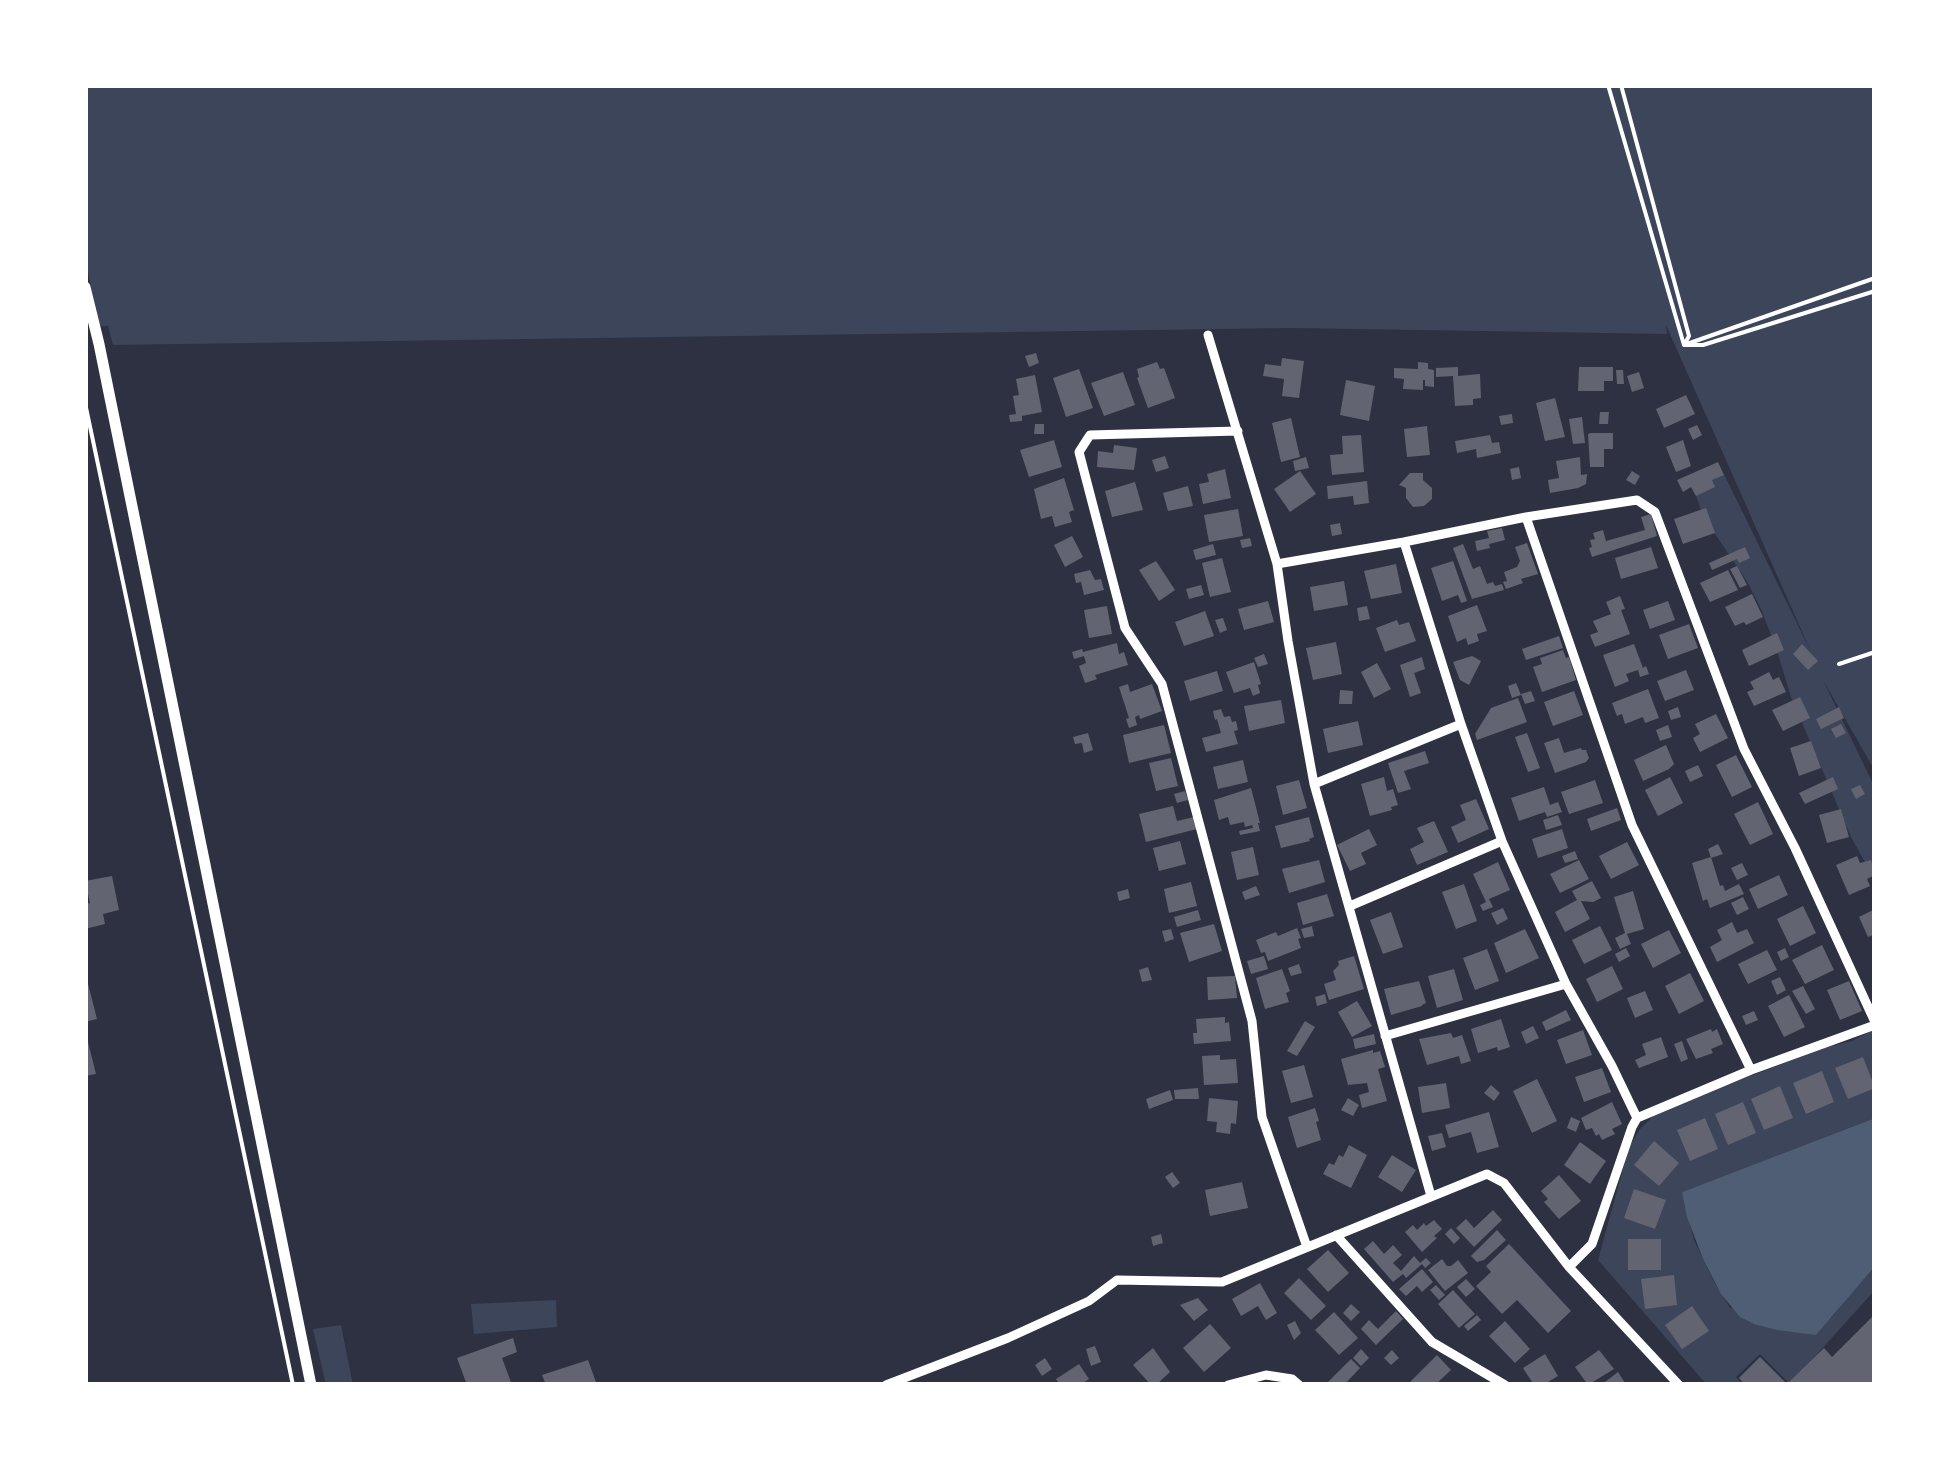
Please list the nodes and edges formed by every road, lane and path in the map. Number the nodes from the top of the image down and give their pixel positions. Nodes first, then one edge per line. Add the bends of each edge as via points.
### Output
1 (1608, 85) edge
2 (1621, 85) edge
3 (1875, 278) edge
4 (85, 287) edge
5 (1875, 291) edge
6 (1208, 335) dead end
7 (1684, 345) junction
8 (85, 403) edge
9 (1238, 431) junction
10 (1526, 517) junction
11 (1404, 542) junction
12 (1277, 564) junction
13 (1875, 652) edge
14 (1838, 664) dead end
15 (1461, 724) junction
16 (1314, 784) junction
17 (1502, 841) junction
18 (1350, 906) junction
19 (1566, 984) junction
20 (1875, 1024) edge
21 (1385, 1036) junction
22 (1751, 1070) junction
23 (1637, 1118) junction
24 (1431, 1196) junction
25 (1336, 1236) junction
26 (1307, 1247) junction
27 (1569, 1267) junction
28 (293, 1385) edge
29 (311, 1385) edge
30 (886, 1385) edge
31 (1228, 1385) edge
32 (1299, 1385) edge
33 (1505, 1385) edge
34 (1679, 1385) edge

1 - 7 path
2 - 7 path via 1690,336
3 - 7 path
4 - 29 street
5 - 7 path via 1704,345
6 - 9 street
8 - 28 path
9 - 12 street
9 - 26 street via 1090,435 1078,452 1125,628 1162,684 1252,1021 1262,1117
10 - 11 street
10 - 20 street via 1638,500 1655,512 1744,749
10 - 22 street via 1632,826
11 - 12 street
11 - 15 street
12 - 16 street
13 - 14 path
15 - 16 street
15 - 17 street
16 - 18 street
17 - 18 street
17 - 19 street
18 - 21 street
19 - 21 street
19 - 23 street
20 - 22 street
21 - 24 street
22 - 23 street
23 - 27 street via 1592,1244
24 - 25 street
24 - 27 street via 1487,1174 1504,1183
25 - 26 street
25 - 33 street via 1432,1342
26 - 30 street via 1222,1282 1117,1280 1090,1302
27 - 34 street
31 - 32 street via 1266,1374

